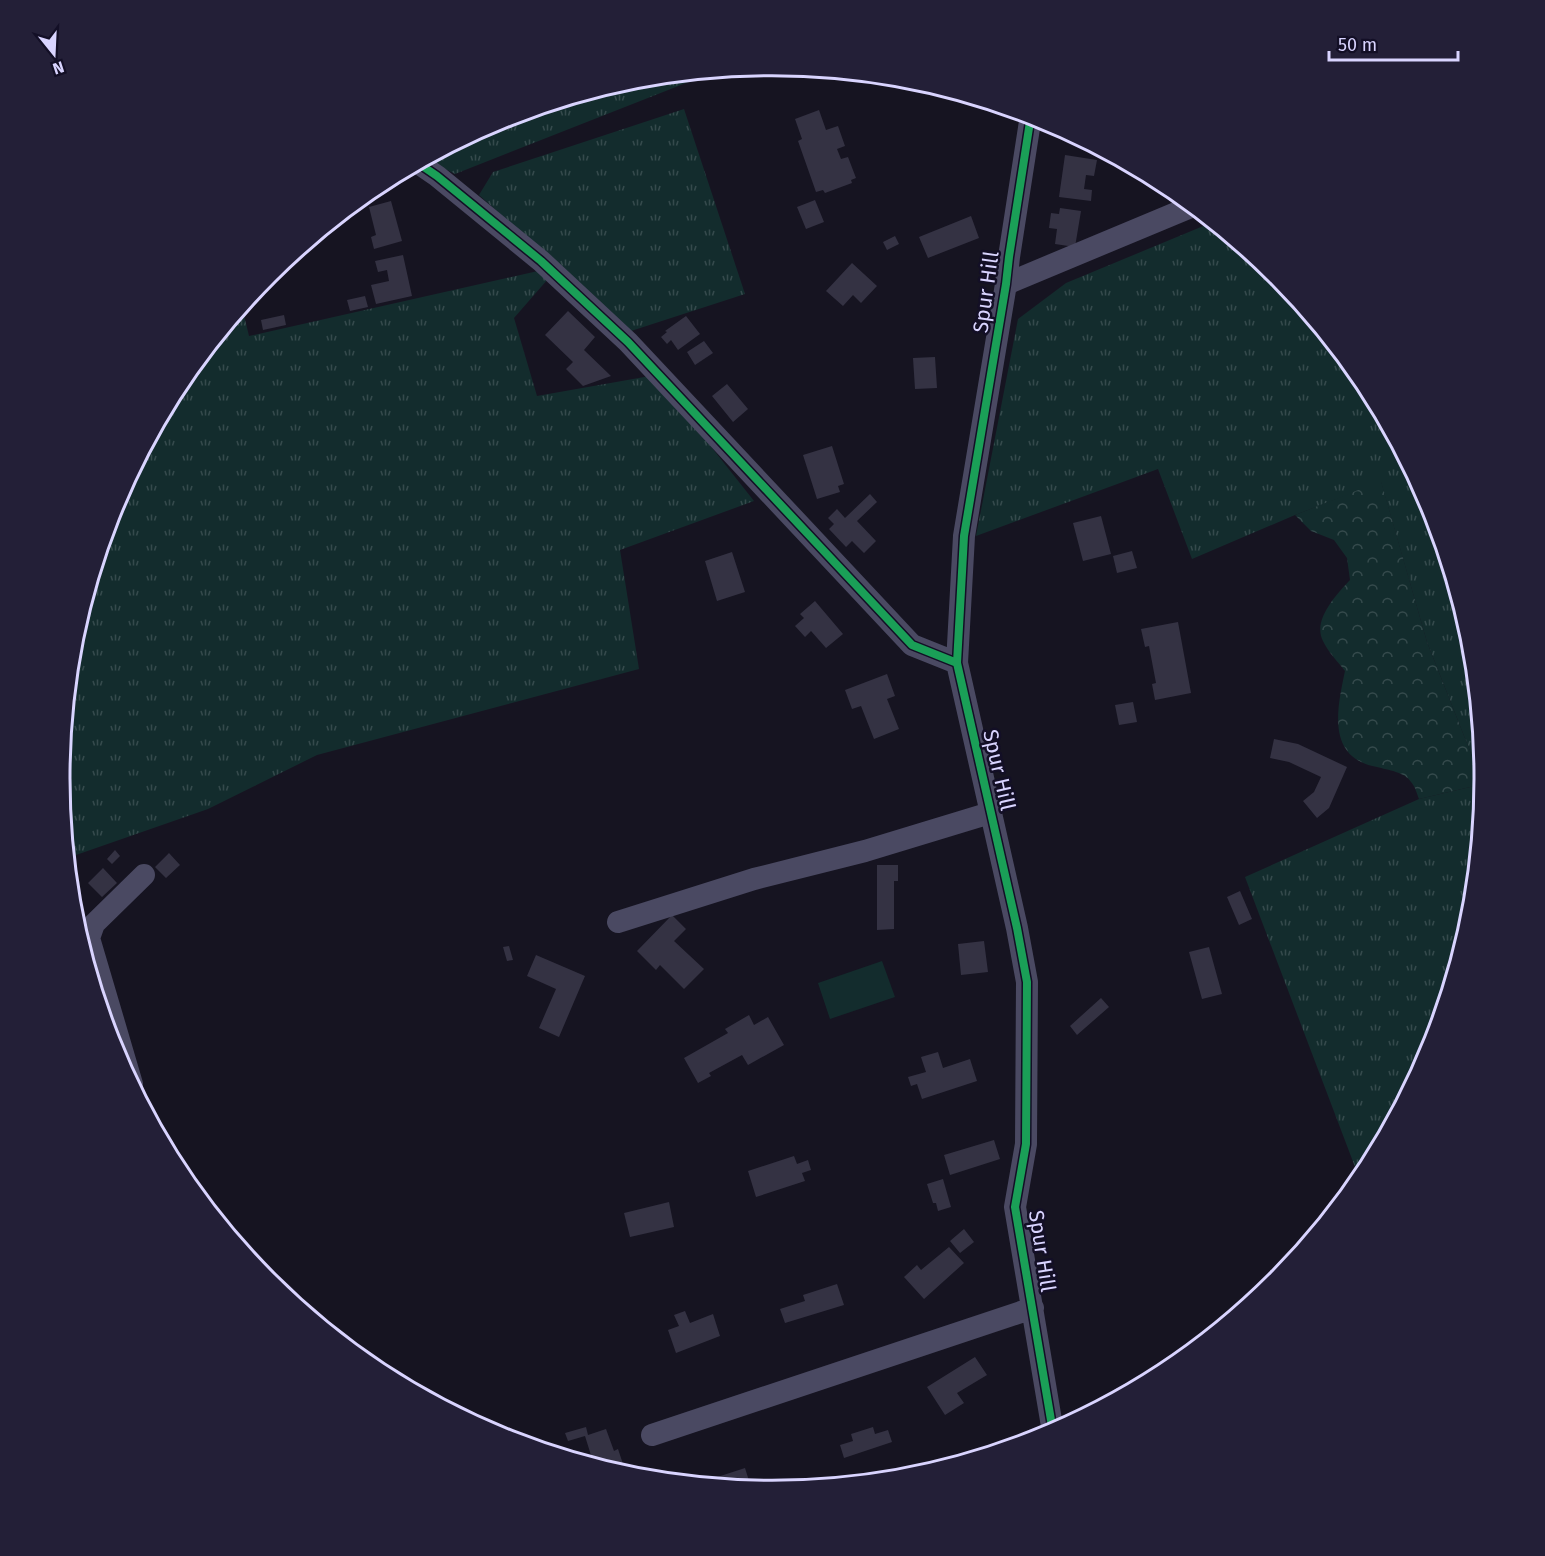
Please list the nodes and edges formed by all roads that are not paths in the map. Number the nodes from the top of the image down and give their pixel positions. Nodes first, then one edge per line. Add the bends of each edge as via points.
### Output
1 (1029, 124) edge
2 (425, 168) edge
3 (1184, 210) edge
4 (1006, 284) junction
5 (957, 663) junction
6 (990, 813) junction
7 (144, 875) dead end
8 (618, 922) dead end
9 (89, 938) edge
10 (89, 940) edge
11 (110, 1010) edge
12 (1033, 1308) junction
13 (1051, 1422) edge
14 (652, 1436) dead end

1 - 4 street, Spur Hill
2 - 5 street via 541,261 628,342 912,645
3 - 4 street
4 - 5 street, Spur Hill via 964,536
5 - 6 street, Spur Hill
6 - 8 street via 754,879
6 - 12 street, Spur Hill via 1017,928 1028,996 1026,1144 1015,1207
7 - 9 street via 94,924
10 - 11 street
12 - 13 street, Spur Hill
12 - 14 street

